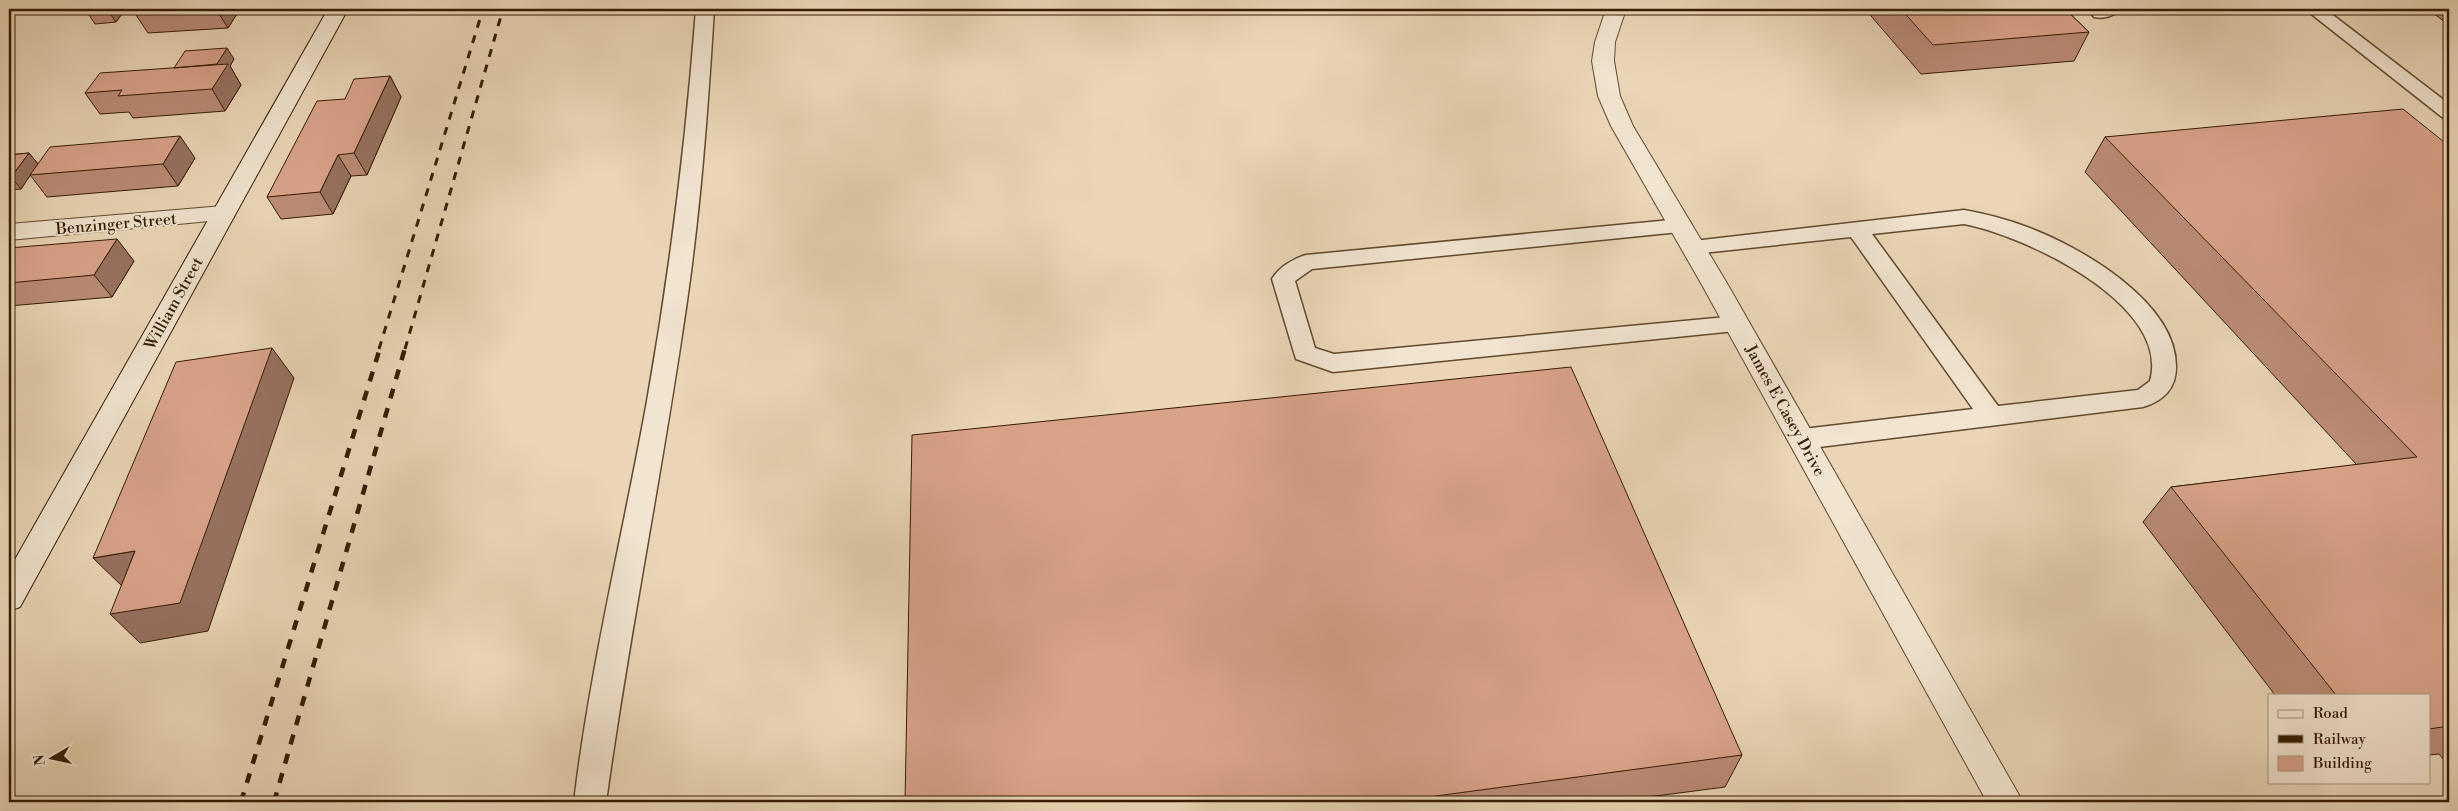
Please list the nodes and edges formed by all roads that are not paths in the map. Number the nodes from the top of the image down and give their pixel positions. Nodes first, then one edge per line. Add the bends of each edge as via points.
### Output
1 (338, 9) edge
2 (705, 9) edge
3 (1616, 9) edge
4 (2314, 9) edge
5 (2449, 113) edge
6 (223, 214) junction
7 (1857, 228) junction
8 (9, 232) edge
9 (1687, 236) junction
10 (1737, 324) junction
11 (1991, 416) junction
12 (1802, 440) junction
13 (9, 598) edge
14 (590, 802) edge
15 (2006, 802) edge

1 - 6 street, William Street
2 - 14 lane via 698,113 669,341 605,694
3 - 9 street, James E Casey Drive via 1605,42 1603,61 1609,96 1622,126
4 - 5 lane
6 - 8 street, Benzinger Street
6 - 13 street, William Street
7 - 9 lane
7 - 11 lane
7 - 11 lane via 1964,217 1983,218 2013,227 2073,257 2134,302 2154,329 2164,357 2164,380 2157,391 2144,398
9 - 10 street, James E Casey Drive
9 - 10 lane via 1306,262 1283,279 1305,354 1333,363
10 - 12 street, James E Casey Drive
11 - 12 lane
12 - 15 street, James E Casey Drive

